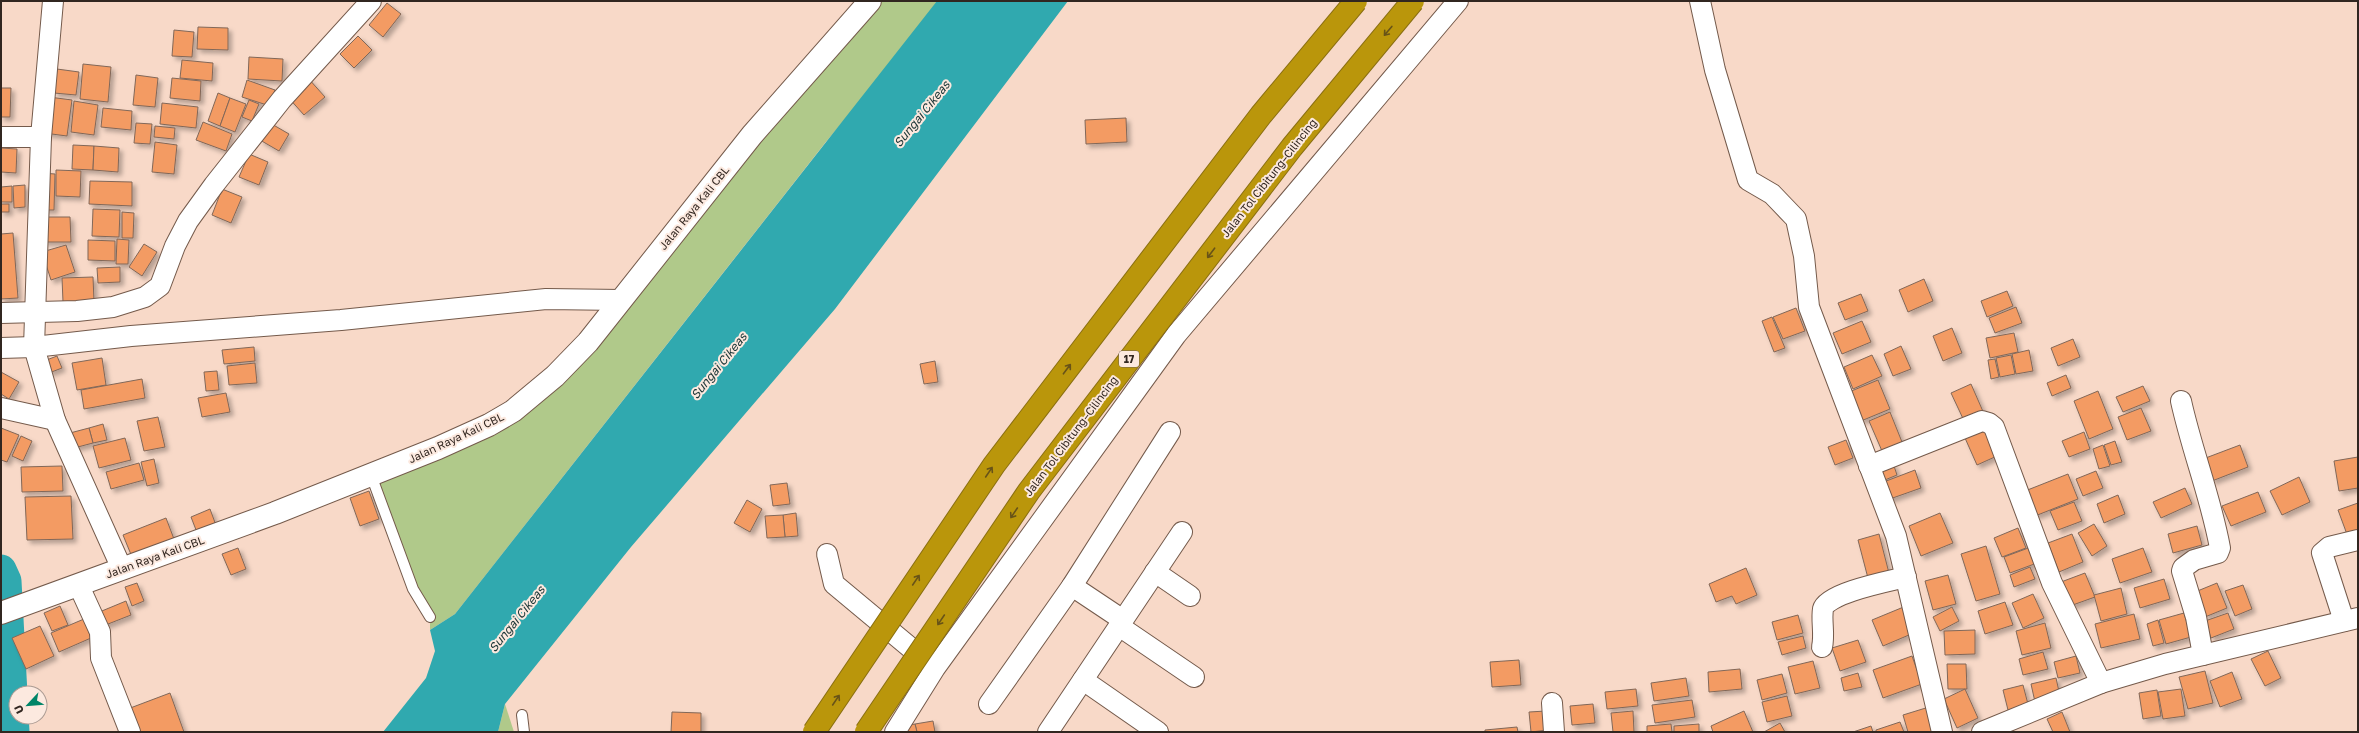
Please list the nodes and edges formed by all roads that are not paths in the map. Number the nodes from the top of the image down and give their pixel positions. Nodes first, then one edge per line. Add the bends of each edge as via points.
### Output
1 (53, 1) edge
2 (371, 1) edge
3 (870, 1) edge
4 (1356, 1) edge
5 (1413, 1) edge
6 (1458, 1) edge
7 (1700, 1) edge
8 (1, 137) edge
9 (41, 138) junction
10 (621, 300) junction
11 (1, 313) edge
12 (129, 320) junction
13 (34, 329) junction
14 (1, 348) edge
15 (2181, 401) dead end
16 (1, 408) edge
17 (55, 420) junction
18 (1170, 432) dead end
19 (1869, 466) junction
20 (371, 475) junction
21 (1182, 532) dead end
22 (2358, 540) edge
23 (827, 554) dead end
24 (122, 568) junction
25 (1156, 572) junction
26 (1906, 577) junction
27 (79, 586) junction
28 (1072, 586) junction
29 (1190, 596) dead end
30 (1, 613) edge
31 (430, 617) dead end
32 (2351, 620) edge
33 (1121, 623) junction
34 (1822, 647) dead end
35 (2203, 655) junction
36 (935, 668) junction
37 (1194, 677) dead end
38 (1083, 680) junction
39 (2101, 683) junction
40 (1552, 703) dead end
41 (989, 704) dead end
42 (522, 715) dead end
43 (130, 732) edge
44 (524, 732) edge
45 (814, 732) edge
46 (866, 732) edge
47 (895, 732) edge
48 (1048, 732) edge
49 (1158, 732) edge
50 (1554, 732) edge
51 (1942, 732) edge
52 (1982, 732) edge

1 - 9 street
2 - 12 street via 282,99 209,191 188,221 175,246 160,286 145,296
3 - 10 street, Jalan Raya Kali CBL via 752,135
45 -> 4 highway, bridge via 994,465 1261,115
5 -> 46 highway, Jalan Tol Cibitung–Cilincing / 17, bridge via 1292,146 1029,490
6 - 36 street via 1176,335
7 - 19 street via 1715,70 1748,180 1772,194 1796,219 1804,256 1809,307
8 - 9 street
9 - 13 street
10 - 12 street via 546,299 341,320
10 - 20 street, Jalan Raya Kali CBL via 571,361 500,420
11 - 13 street
12 - 13 street
12 - 13 street via 93,310
13 - 14 street
13 - 17 street
15 - 35 street via 2188,434 2209,498 2220,548 2218,553 2187,564 2182,571 2196,616
16 - 17 street
17 - 24 street
18 - 28 street
19 - 26 street via 1896,536
19 - 39 street via 1982,421 1990,423 1994,427 2052,583
20 - 24 street, Jalan Raya Kali CBL via 275,513
20 - 31 lane via 413,588
21 - 25 street
22 - 32 street via 2329,547 2322,553
23 - 36 street via 834,584
24 - 27 street, Jalan Raya Kali CBL
25 - 29 street
25 - 33 street
26 - 34 street via 1859,589 1827,602 1823,609
26 - 51 street
27 - 30 street, Jalan Raya Kali CBL
27 - 43 street via 100,632 101,658
28 - 33 street
28 - 41 street
32 - 35 street
33 - 37 street
33 - 38 street
35 - 39 street
36 - 47 street
38 - 48 street
38 - 49 street
39 - 52 street
40 - 50 street
42 - 44 lane

